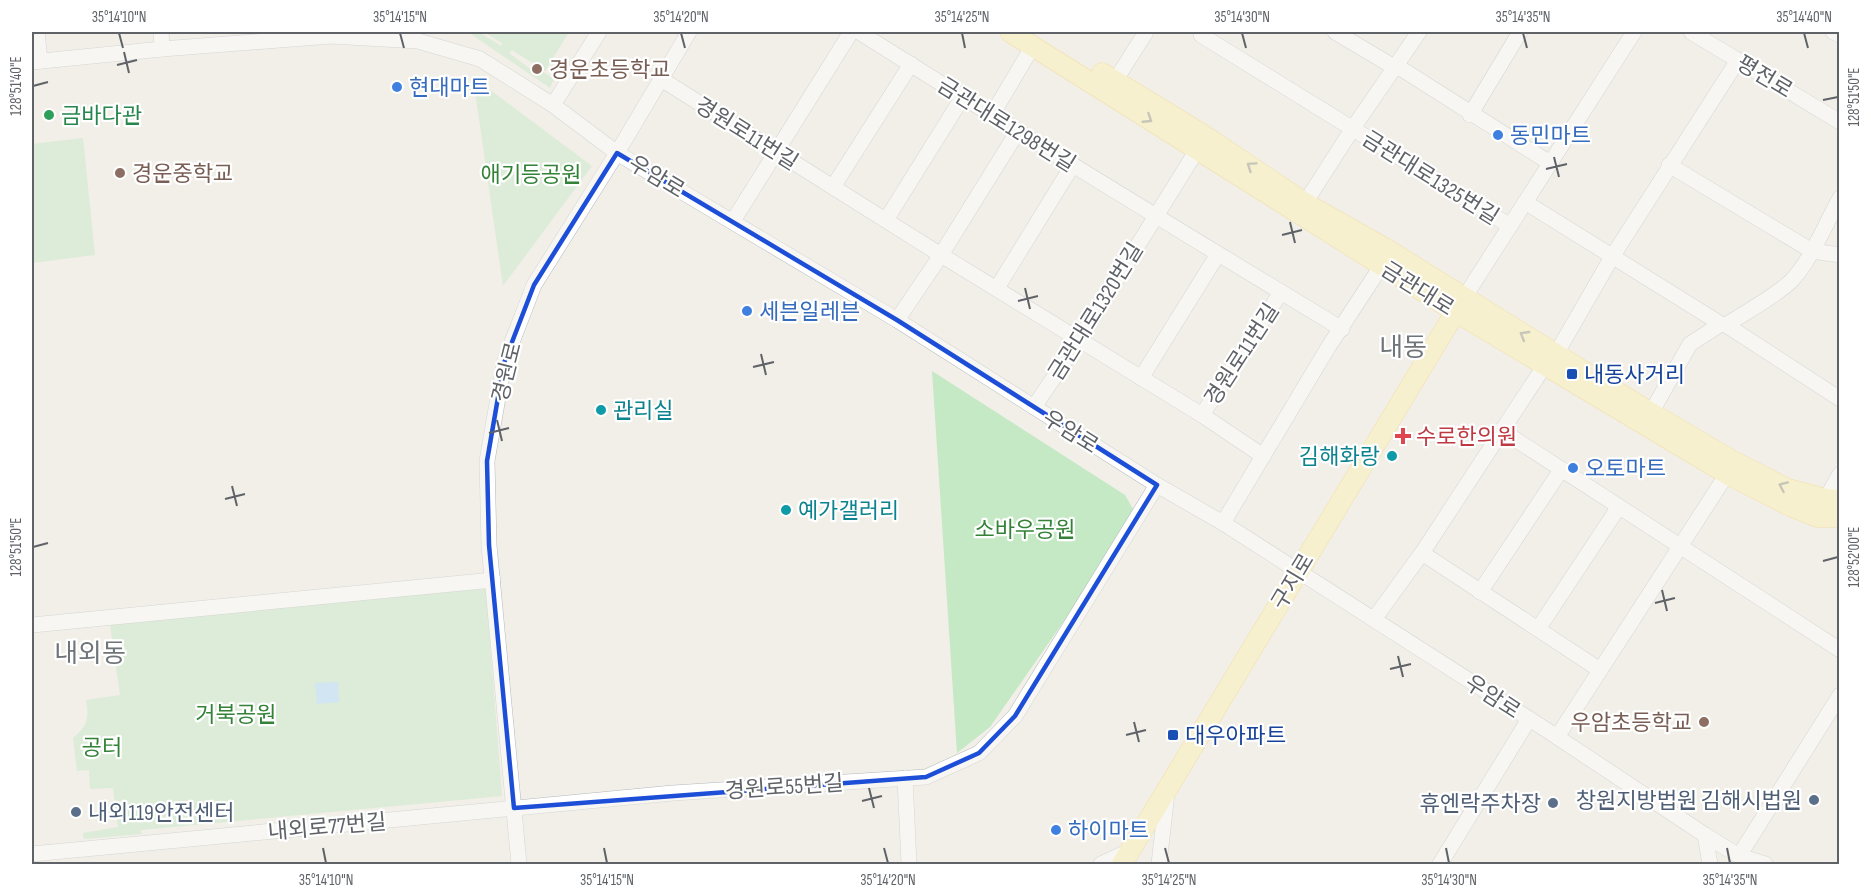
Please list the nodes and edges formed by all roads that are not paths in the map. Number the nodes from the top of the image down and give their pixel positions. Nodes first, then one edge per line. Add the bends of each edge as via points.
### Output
1 (37, 32) edge
2 (161, 32) edge
3 (600, 32) edge
4 (689, 32) edge
5 (851, 32) edge
6 (860, 32) edge
7 (1010, 32) edge
8 (1146, 32) edge
9 (1335, 32) edge
10 (1419, 32) edge
11 (1520, 32) edge
12 (1634, 32) edge
13 (1691, 32) edge
14 (1833, 32) edge
15 (1202, 33) edge
16 (332, 34) edge
17 (1839, 35) edge
18 (1034, 39) edge
19 (162, 49) junction
20 (1738, 60) junction
21 (36, 61) edge
22 (911, 64) junction
23 (1395, 67) junction
24 (661, 79) junction
25 (1115, 81) junction
26 (964, 95) junction
27 (553, 105) junction
28 (993, 113) junction
29 (1470, 115) junction
30 (1839, 122) edge
31 (1353, 128) junction
32 (1018, 131) junction
33 (1197, 150) junction
34 (776, 151) junction
35 (617, 153) junction
36 (1550, 163) junction
37 (1669, 165) junction
38 (1072, 166) junction
39 (833, 186) junction
40 (1839, 198) edge
41 (1525, 202) junction
42 (1305, 203) junction
43 (1156, 215) junction
44 (886, 220) junction
45 (733, 221) junction
46 (1510, 226) junction
47 (1812, 251) junction
48 (1218, 254) junction
49 (941, 255) junction
50 (1839, 255) edge
51 (1611, 257) junction
52 (1382, 265) junction
53 (997, 288) junction
54 (1281, 292) junction
55 (1460, 305) junction
56 (897, 320) junction
57 (1723, 324) junction
58 (1342, 329) junction
59 (1079, 340) junction
60 (1551, 359) junction
61 (1141, 378) junction
62 (1839, 399) edge
63 (1034, 407) junction
64 (1651, 413) junction
65 (1202, 415) junction
66 (1501, 430) junction
67 (1263, 456) junction
68 (1561, 470) junction
69 (1726, 474) junction
70 (1157, 484) junction
71 (1836, 488) edge
72 (1618, 508) junction
73 (1839, 517) edge
74 (1223, 523) junction
75 (1680, 548) junction
76 (1422, 553) junction
77 (1299, 571) junction
78 (493, 580) junction
79 (1479, 592) junction
80 (1374, 619) junction
81 (32, 625) edge
82 (1538, 629) junction
83 (1839, 650) edge
84 (1600, 670) junction
85 (1839, 696) edge
86 (1529, 719) junction
87 (1557, 737) junction
88 (905, 778) junction
89 (1167, 792) junction
90 (514, 808) junction
91 (1705, 835) junction
92 (32, 854) edge
93 (1739, 856) junction
94 (1126, 857) edge
95 (519, 864) edge
96 (909, 864) edge
97 (1101, 864) edge
98 (1159, 864) edge
99 (1440, 864) edge
100 (1710, 864) edge
101 (1765, 864) edge

1 - 21 street
2 - 19 street
3 - 27 street
4 - 24 street, 경원로
5 - 34 street
6 - 22 street, 금관대로1298번길
7 - 18 main road, 금관대로
8 - 25 street
9 - 23 street
10 - 23 street, 금관대로1325번길
11 - 29 street
12 - 36 street
13 - 20 street, 평전로
14 - 17 street
15 - 31 street, 금관대로1325번길
16 - 19 street, 우암로
16 - 27 street, 우암로 via 418,41 480,59
18 - 25 main road, 금관대로
18 - 28 street
18 -> 33 main road, 금관대로
19 - 21 street, 우암로
20 - 30 street, 평전로
20 - 37 street
22 - 26 street, 금관대로1298번길
22 - 39 street
23 - 29 street
23 - 31 street, 금관대로1325번길
24 - 34 street, 경원로11번길
24 - 35 street, 경원로
42 -> 25 main road, 금관대로
26 - 28 street, 금관대로1298번길
26 - 44 street
27 - 35 street, 우암로
28 - 32 street, 금관대로1298번길
29 - 36 street
31 - 42 street, 금관대로1325번길
31 - 46 street, 금관대로1325번길
32 - 38 street, 금관대로1298번길
32 - 49 street
33 - 43 street, 금관대로1320번길
33 - 52 main road, 금관대로
34 - 39 street, 경원로11번길
34 - 45 street
35 - 45 street, 우암로
35 - 78 street, 경원로 via 534,285 504,363 487,461
36 - 41 street
37 - 47 street
37 - 51 street
38 - 43 street, 금관대로1298번길
38 - 53 street
39 - 44 street, 경원로11번길
40 - 47 street
41 - 46 street
41 - 51 street
42 - 55 main road, 금관대로 via 1388,250
43 - 48 street
43 - 59 street, 금관대로1320번길
44 - 49 street, 경원로11번길
45 - 56 street, 우암로
46 - 55 street
47 - 50 street
47 - 57 street via 1792,280
48 - 54 street
48 - 61 street
49 - 53 street, 경원로11번길
49 - 56 street
51 - 57 street
51 - 60 street
52 - 55 main road, 금관대로
52 - 58 street
53 - 59 street, 경원로11번길
54 - 58 street
54 - 65 street, 경원로11번길
55 - 60 main road, 금관대로
55 - 77 main road, 구지로
56 - 63 street, 우암로
57 - 62 street
57 - 64 street via 1690,344
58 - 67 street
59 - 61 street, 경원로11번길
59 - 63 street, 금관대로1320번길
60 - 64 main road, 금관대로
60 - 66 street
60 - 69 main road, 금관대로
61 - 65 street, 경원로11번길
63 - 70 street, 우암로
71 -> 64 main road, 금관대로 via 1788,489
65 - 67 street, 경원로11번길
66 - 68 street
66 - 76 street
67 - 74 street
68 - 72 street
68 - 79 street
69 - 73 main road, 금관대로 via 1817,517
69 - 75 street
70 - 74 street, 우암로
70 - 88 street, 경원로55번길 via 1015,716 980,753 926,777
72 - 75 street
72 - 82 street
74 - 77 street, 우암로
75 - 83 street
75 - 84 street
76 - 79 street
76 - 80 street
77 - 80 street, 우암로
77 - 89 main road, 구지로
78 - 81 street
78 - 90 street, 경원로
79 - 82 street
80 - 86 street, 우암로
82 - 84 street
84 - 87 street
85 - 93 street
86 - 87 street, 우암로
86 - 99 street
87 - 91 street, 우암로
88 - 90 street, 경원로55번길
88 - 96 street
89 - 94 main road, 구지로
89 - 98 street
90 - 92 street, 내외로77번길
90 - 95 street, 경원로
91 - 93 street, 우암로
91 - 100 street
93 - 101 street, 우암로
94 - 97 street

